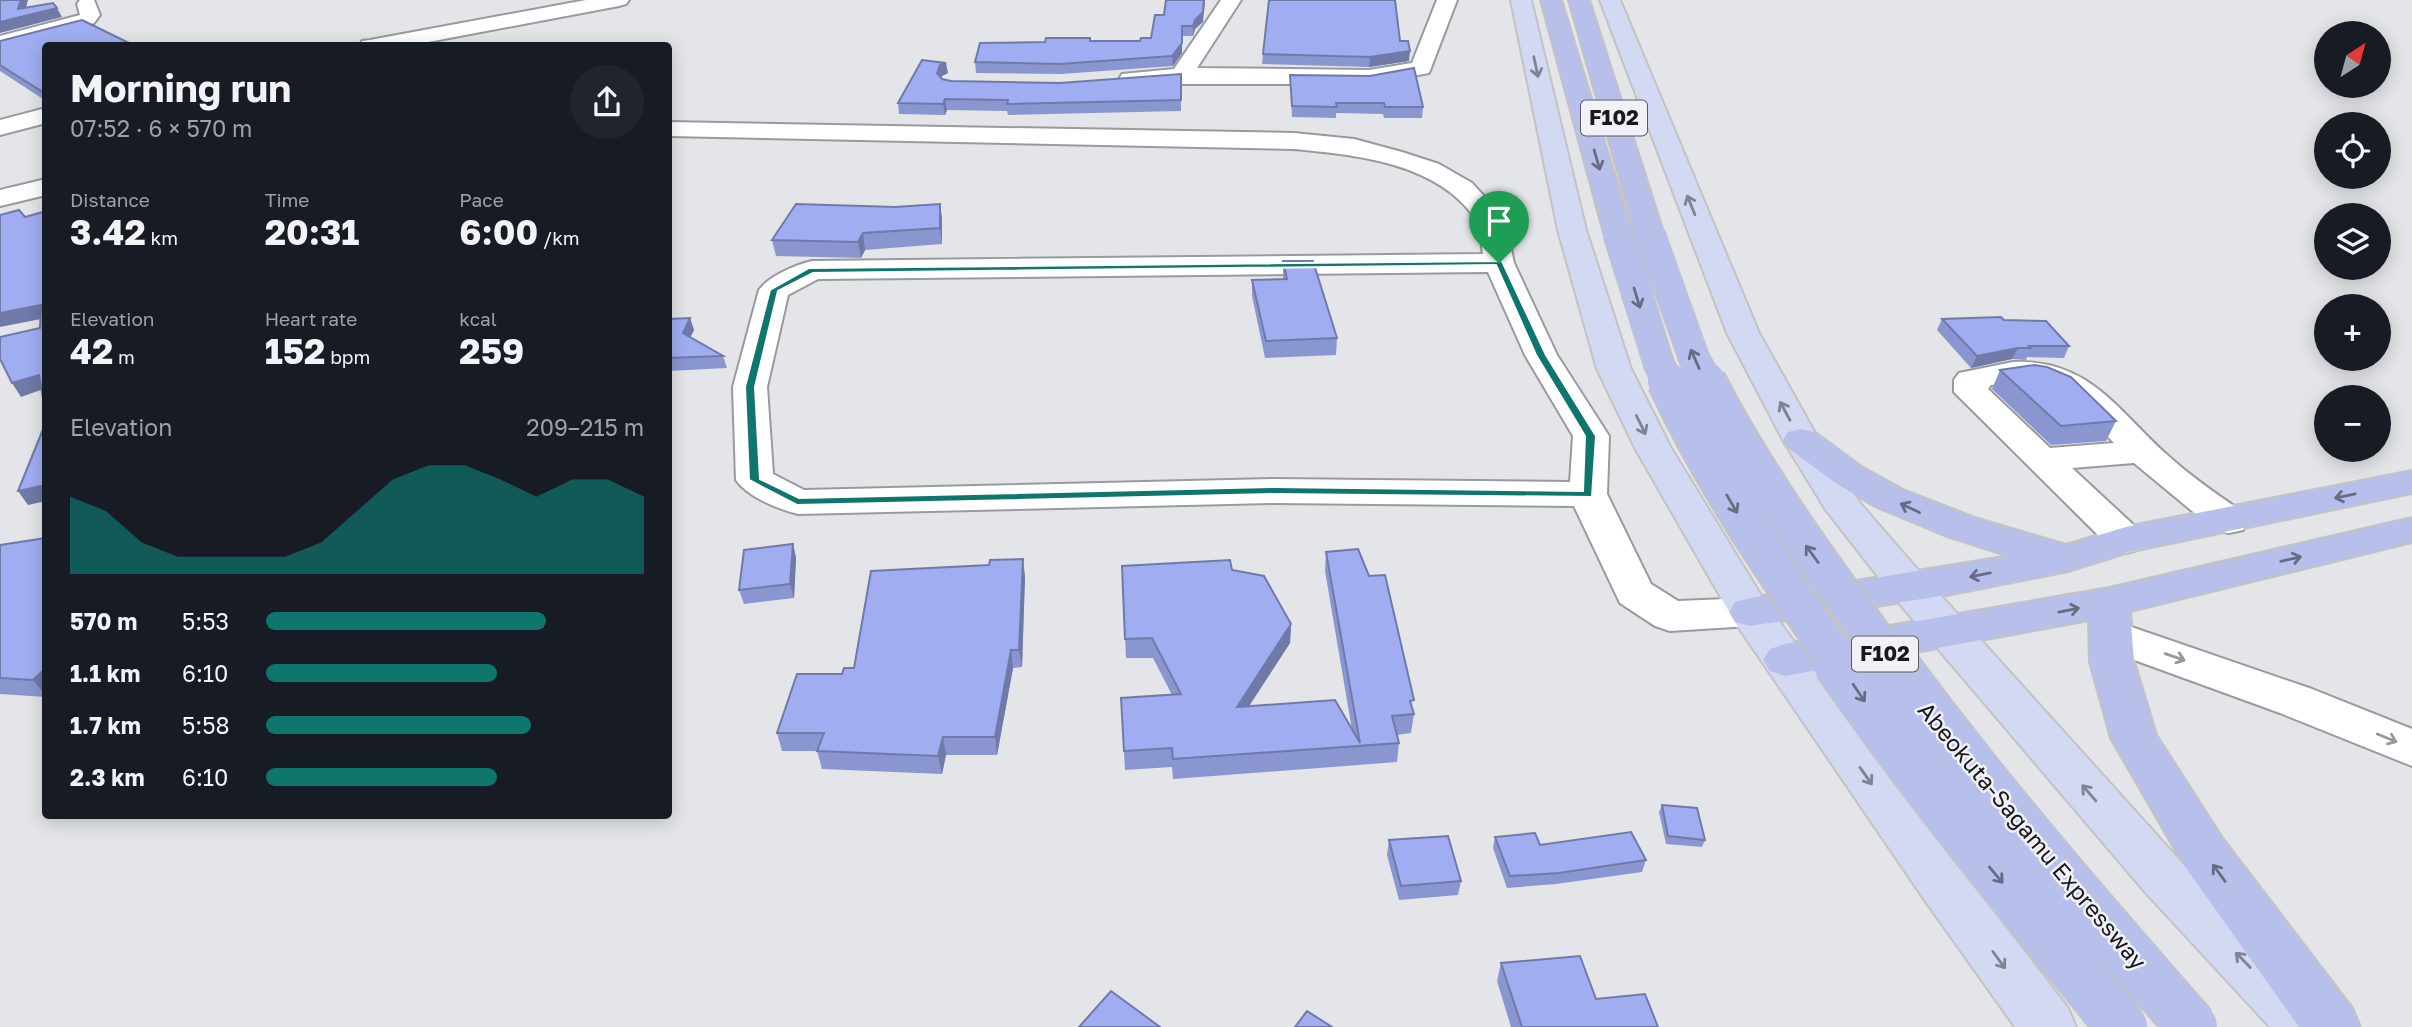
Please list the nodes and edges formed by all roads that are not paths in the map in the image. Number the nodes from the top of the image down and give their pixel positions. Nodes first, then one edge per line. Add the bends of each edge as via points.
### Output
1 (619, 0) edge
2 (1231, 0) edge
3 (1447, 0) edge
4 (1521, 0) edge
5 (1551, 0) edge
6 (1578, 0) edge
7 (1610, 0) edge
8 (87, 4) dead end
9 (392, 42) edge
10 (0, 43) edge
11 (1181, 75) junction
12 (1101, 81) edge
13 (42, 116) edge
14 (0, 128) edge
15 (672, 129) edge
16 (42, 188) edge
17 (0, 198) edge
18 (1634, 234) junction
19 (1499, 263) junction
20 (1801, 440) junction
21 (2142, 452) junction
22 (2043, 459) junction
23 (2412, 482) edge
24 (1588, 494) junction
25 (2229, 521) junction
26 (2412, 530) edge
27 (2126, 540) junction
28 (2068, 558) junction
29 (1909, 587) junction
30 (1750, 612) junction
31 (2110, 618) junction
32 (1949, 632) junction
33 (1785, 660) junction
34 (2412, 748) edge
35 (2048, 1027) edge
36 (2122, 1027) edge
37 (2192, 1027) edge
38 (2308, 1027) edge
39 (2332, 1027) edge

1 - 9 street
2 - 11 street
3 - 11 street via 1421,68 1369,77
4 -> 30 main road via 1572,230 1614,369 1653,448
5 -> 18 highway, Abeokuta-Sagamu Expressway / F102
6 - 18 highway, Abeokuta-Sagamu Expressway / F102
20 -> 7 main road via 1743,333
8 - 10 street via 87,19
11 - 12 street
13 - 14 street
15 - 19 street via 1177,137 1354,147 1430,170 1463,189 1490,218
16 - 17 street
18 -> 36 highway, Abeokuta-Sagamu Expressway / F102, bridge via 1659,364 1692,435 1742,522 1890,737
37 -> 18 highway, Abeokuta-Sagamu Expressway / F102, bridge via 2040,853 1938,726 1783,514 1730,428
19 - 24 street via 1541,355 1591,436
19 - 24 street via 812,270 774,290 750,387 755,480 797,502 1274,491
28 -> 20 highway via 1975,533 1919,512 1865,485
20 - 29 main road via 1845,510
21 - 22 street
21 - 22 street via 2082,390 2054,376 1990,375 1971,380 1971,392
21 - 25 street
22 - 27 street
23 -> 25 highway
24 - 30 street via 1635,593 1670,616
25 - 27 highway
31 -> 26 highway
27 - 28 highway
28 -> 29 highway
29 - 30 highway
29 - 32 main road
30 - 33 main road
32 -> 31 highway
31 -> 34 street
39 -> 31 highway via 2204,853 2134,738 2112,662
32 - 33 highway
38 -> 32 main road via 2164,878
33 -> 35 main road

